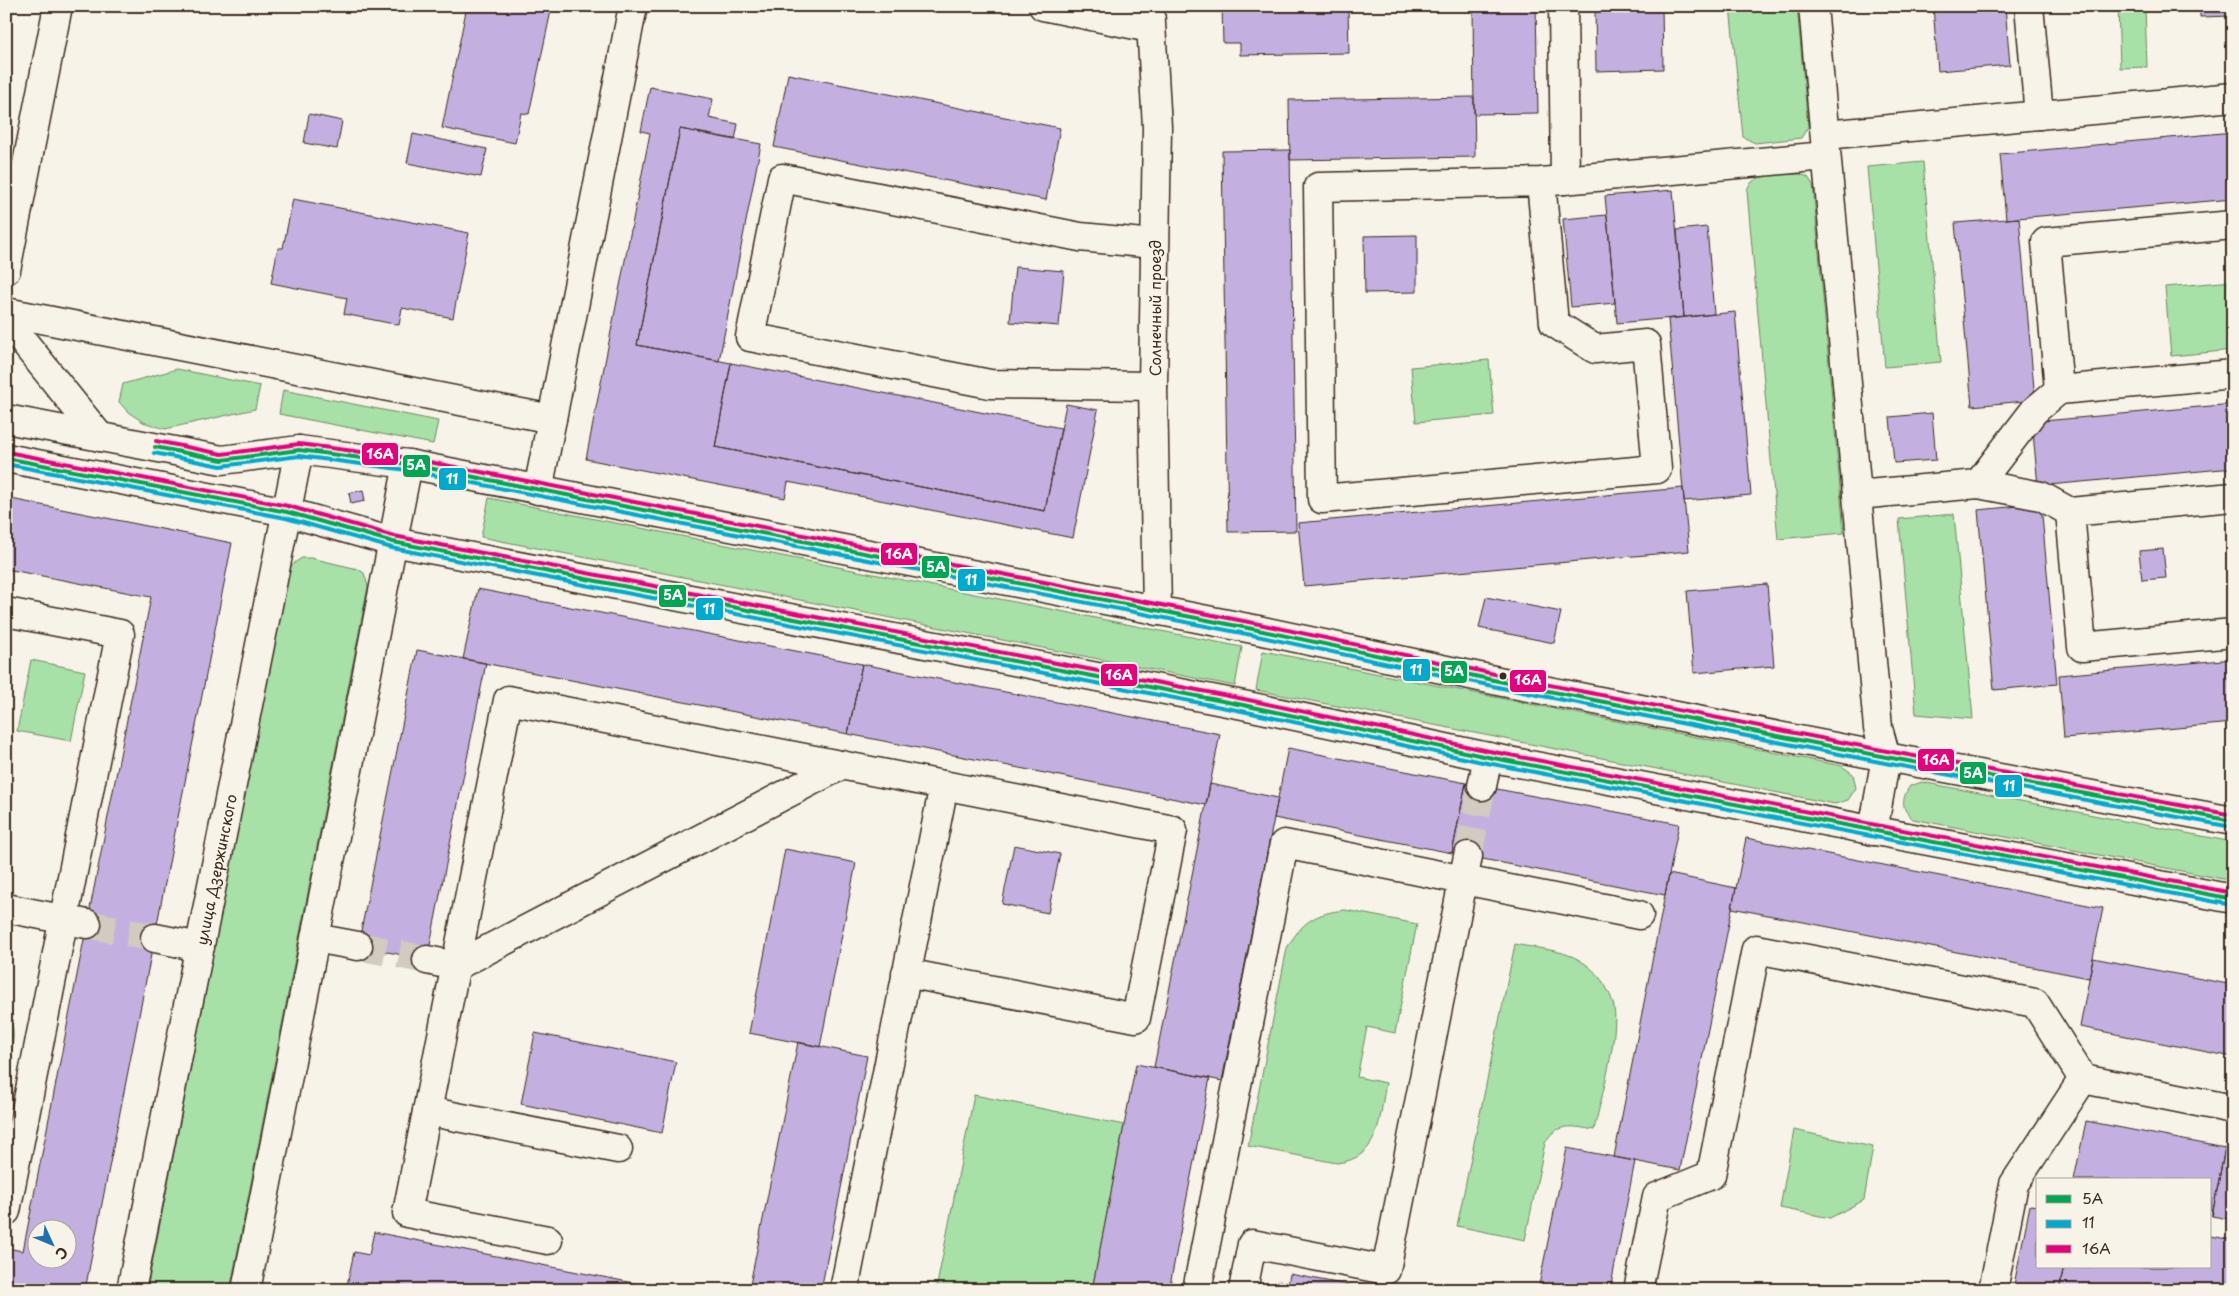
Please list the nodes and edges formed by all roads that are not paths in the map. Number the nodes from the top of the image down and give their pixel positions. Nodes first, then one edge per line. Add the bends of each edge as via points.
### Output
1 (58, 6) edge
2 (633, 6) edge
3 (1043, 6) edge
4 (1563, 6) edge
5 (1813, 6) edge
6 (2029, 6) edge
7 (1150, 17) edge
8 (2233, 97) edge
9 (2039, 115) junction
10 (1825, 145) junction
11 (1553, 181) junction
12 (2233, 225) edge
13 (1154, 244) junction
14 (7, 265) edge
15 (6, 312) edge
16 (6, 320) edge
17 (2233, 374) edge
18 (1153, 386) junction
19 (2059, 390) junction
20 (6, 419) edge
21 (552, 419) junction
22 (100, 437) junction
23 (300, 450) junction
24 (6, 458) edge
25 (408, 464) junction
26 (1978, 484) junction
27 (538, 490) junction
28 (1857, 495) junction
29 (2233, 497) edge
30 (287, 512) junction
31 (2070, 512) junction
32 (393, 542) junction
33 (1157, 610) junction
34 (6, 612) edge
35 (2233, 633) edge
36 (1488, 757) junction
37 (1886, 757) junction
38 (842, 766) junction
39 (944, 785) junction
40 (1482, 786) tunnel mouth
41 (2233, 821) edge
42 (1873, 831) junction
43 (1466, 868) junction
44 (2233, 899) edge
45 (6, 908) edge
46 (1640, 915) dead end
47 (75, 922) junction
48 (155, 938) tunnel mouth
49 (315, 938) junction
50 (358, 946) tunnel mouth
51 (200, 947) junction
52 (427, 960) tunnel mouth
53 (456, 966) junction
54 (905, 979) junction
55 (2082, 1079) junction
56 (2233, 1109) edge
57 (427, 1111) junction
58 (618, 1149) dead end
59 (6, 1211) edge
60 (548, 1240) dead end
61 (131, 1290) edge
62 (246, 1290) edge
63 (844, 1290) edge
64 (1197, 1290) edge
65 (1242, 1290) edge
66 (1638, 1290) edge
67 (1993, 1290) edge

1 - 14 street
2 - 21 street
3 - 7 street
4 - 11 street
5 - 10 street
6 - 9 street
7 - 13 street, Солнечный проезд via 1157,127
8 - 9 street
9 - 10 street
10 - 11 street
10 - 28 street
11 - 11 street via 1554,323 1595,349 1646,344 1657,469 1322,499 1318,187
12 - 19 street via 2046,242
13 - 18 street, Солнечный проезд
13 - 18 street via 1080,236 782,178 750,337 990,384
15 - 21 street
16 - 22 street
17 - 19 street
18 - 33 street, Солнечный проезд
19 - 26 street via 2034,411
20 - 22 street
21 - 27 street
22 - 23 street via 222,460
23 - 25 street
23 - 30 street, улица Дзержинского
24 - 30 street
25 - 27 street
25 - 32 street
26 - 28 street
26 - 31 street via 2041,496
27 - 33 street
28 - 37 street via 1878,728
29 - 31 street
30 - 32 street
30 - 51 street, улица Дзержинского
31 - 35 street via 2082,647
32 - 36 street via 1244,705
32 - 49 street
33 - 37 street
34 - 47 street via 120,634
36 - 40 street
36 - 42 street
37 - 41 street
37 - 42 street
38 - 39 street
38 - 53 street
38 - 53 street via 508,700
39 - 54 street
39 - 54 street via 1173,830 1136,1018
42 - 44 street
43 - 46 street
43 - 64 street via 1284,844
43 - 65 street via 1386,1270 1252,1244
45 - 47 street
47 - 59 street
48 - 51 street
49 - 50 street
49 - 62 street
51 - 61 street, улица Дзержинского
52 - 53 street
53 - 57 street
54 - 63 street
55 - 56 street
55 - 66 street via 2035,1003 1756,949 1712,1175 1657,1197
55 - 67 street via 2014,1184
57 - 58 street
57 - 60 street via 407,1213

